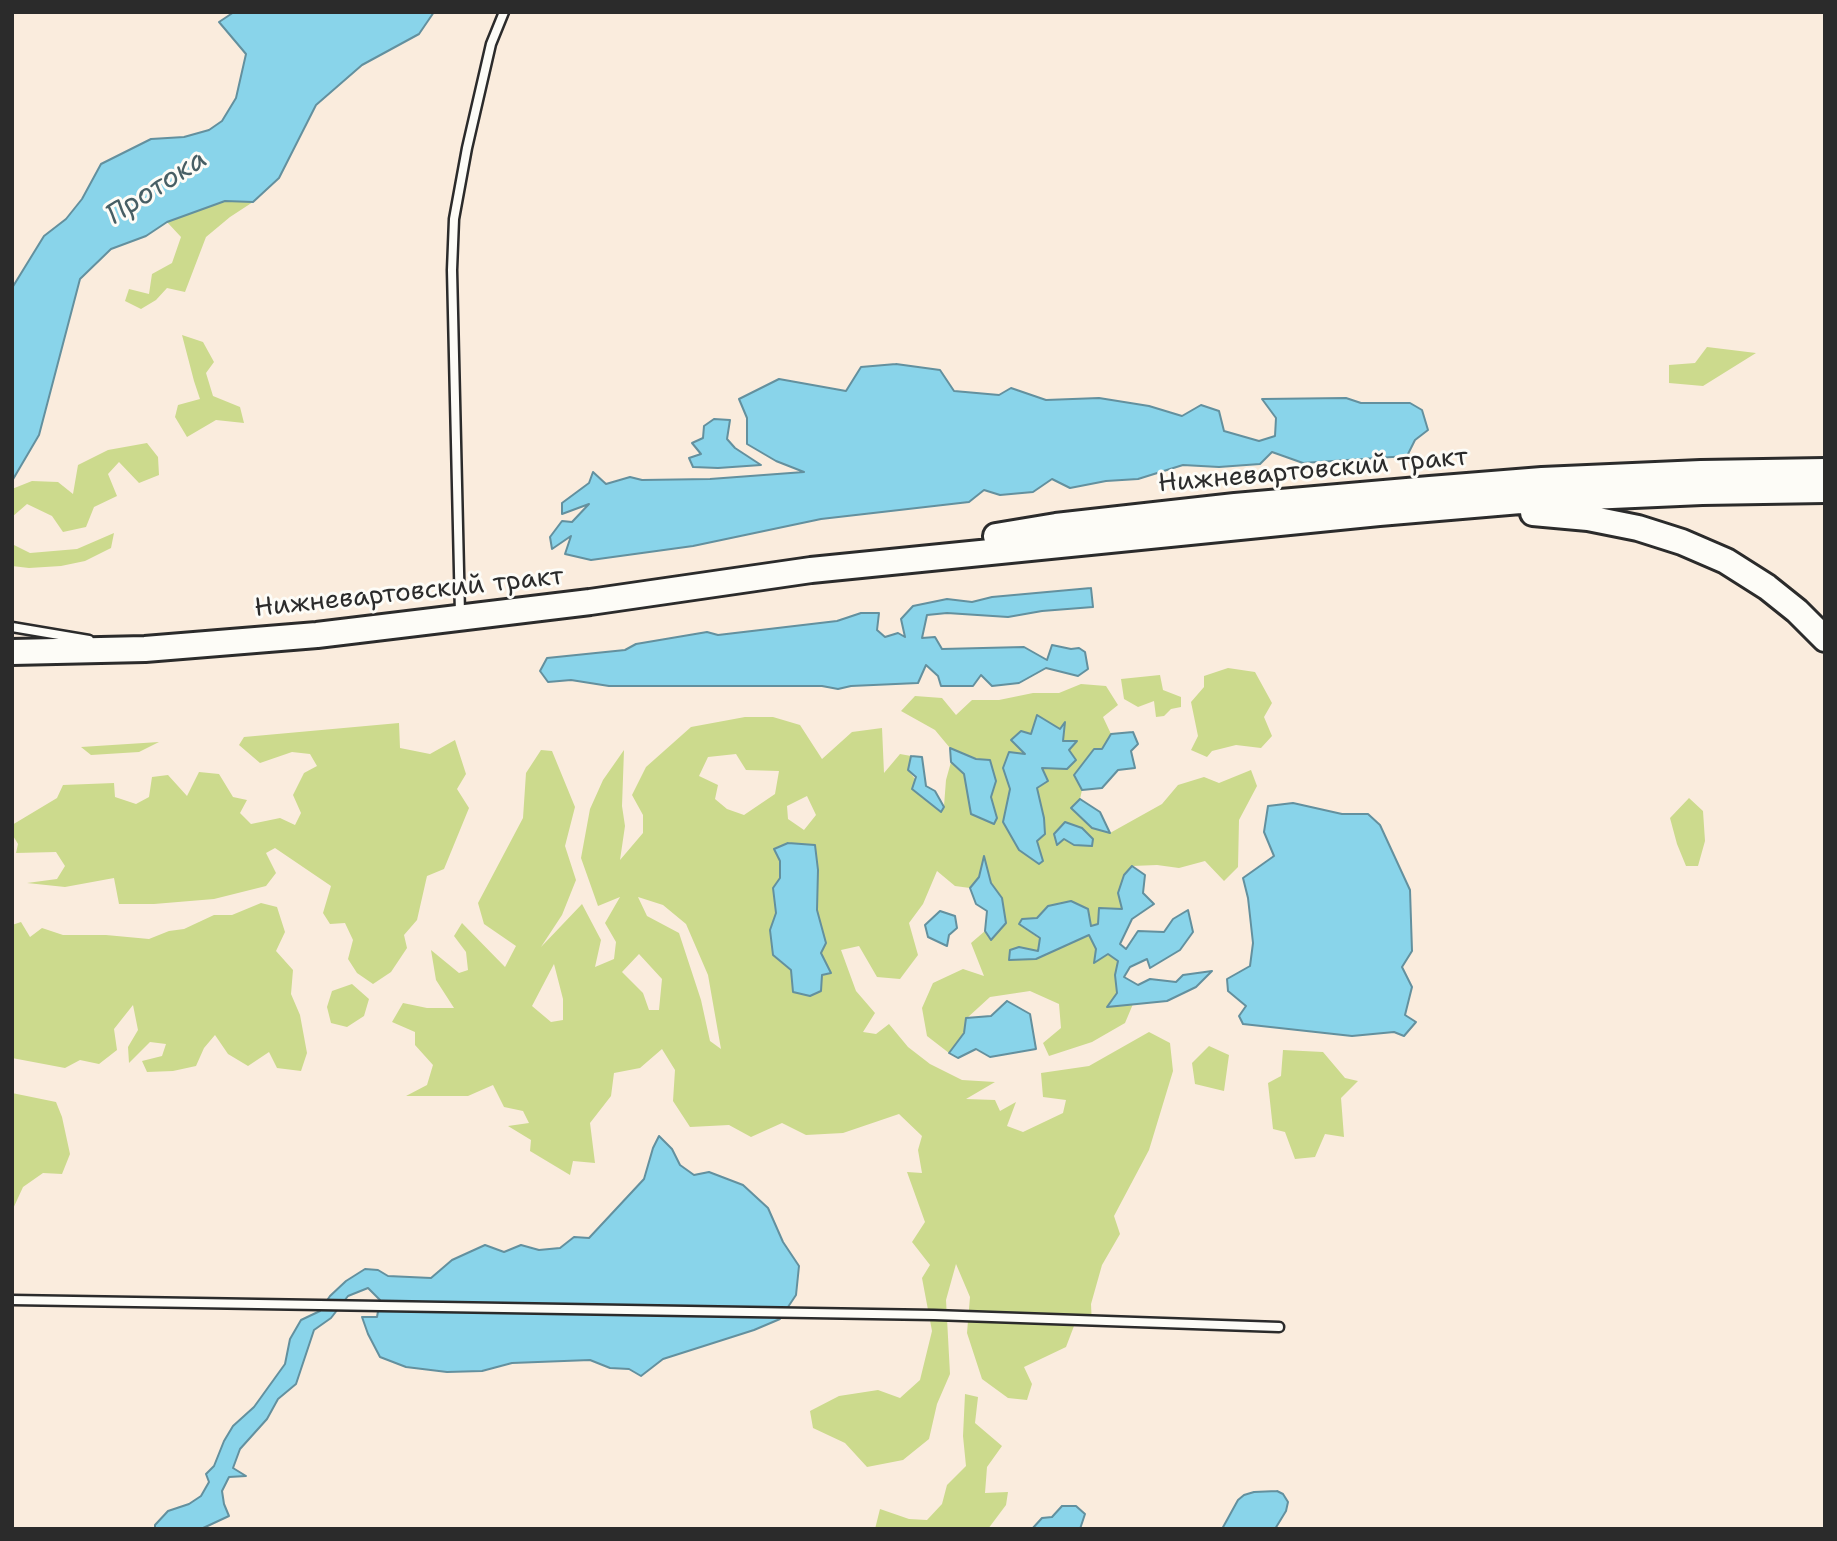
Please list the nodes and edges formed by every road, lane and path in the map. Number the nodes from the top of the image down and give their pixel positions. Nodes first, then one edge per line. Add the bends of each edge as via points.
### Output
1 (504, 12) edge
2 (1825, 471) edge
3 (1825, 490) edge
4 (1379, 513) junction
5 (811, 570) junction
6 (460, 617) junction
7 (12, 627) edge
8 (1825, 639) edge
9 (145, 649) junction
10 (12, 652) edge
11 (12, 1300) edge
12 (1279, 1327) dead end

1 - 6 lane via 491,44 454,219
2 - 5 main road, Нижневартовский тракт via 1542,480 1235,506 1056,526
3 - 4 main road, Нижневартовский тракт via 1544,499
4 - 5 main road, Нижневартовский тракт
4 - 8 main road via 1543,513 1638,528 1726,561 1767,587
5 - 6 main road, Нижневартовский тракт
6 - 9 main road, Нижневартовский тракт
7 - 9 lane
9 - 10 main road, Нижневартовский тракт
11 - 12 lane via 920,1314

